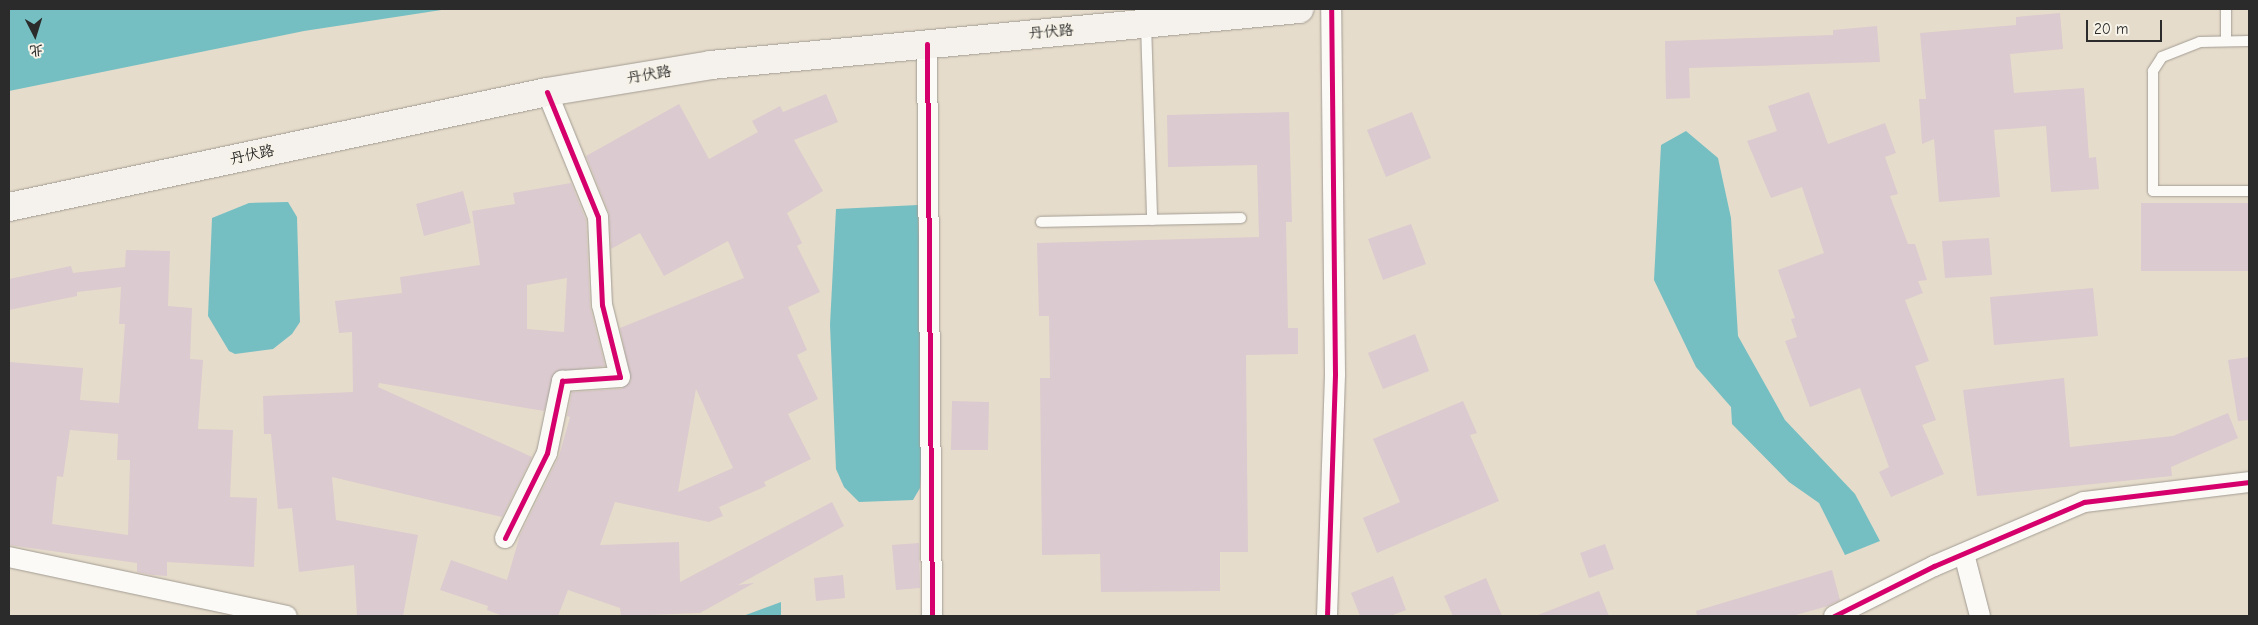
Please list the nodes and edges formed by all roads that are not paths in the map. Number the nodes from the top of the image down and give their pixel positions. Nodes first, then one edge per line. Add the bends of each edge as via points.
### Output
1 (1299, 9) edge
2 (1331, 9) edge
3 (2226, 9) edge
4 (1146, 23) junction
5 (2226, 41) junction
6 (2249, 41) edge
7 (926, 44) junction
8 (547, 92) junction
9 (2249, 191) edge
10 (9, 207) edge
11 (1241, 218) dead end
12 (1152, 220) junction
13 (1041, 222) dead end
14 (2249, 482) edge
15 (505, 538) dead end
16 (1964, 554) junction
17 (9, 557) edge
18 (287, 616) edge
19 (932, 616) edge
20 (1327, 616) edge
21 (1834, 616) edge
22 (1980, 616) edge

1 - 4 main road, 丹伏路
2 - 20 street via 1335,374
3 - 5 lane
4 - 7 main road, 丹伏路
4 - 12 lane
5 - 6 lane
5 - 9 lane via 2200,42 2162,57 2152,71 2153,191
7 - 8 main road, 丹伏路 via 711,65
7 - 19 street
8 - 10 main road, 丹伏路
8 - 15 street via 598,216 602,305 620,377 562,381 547,453
11 - 12 lane
12 - 13 lane
14 - 16 street via 2084,502
16 - 21 street
16 - 22 street
17 - 18 street

